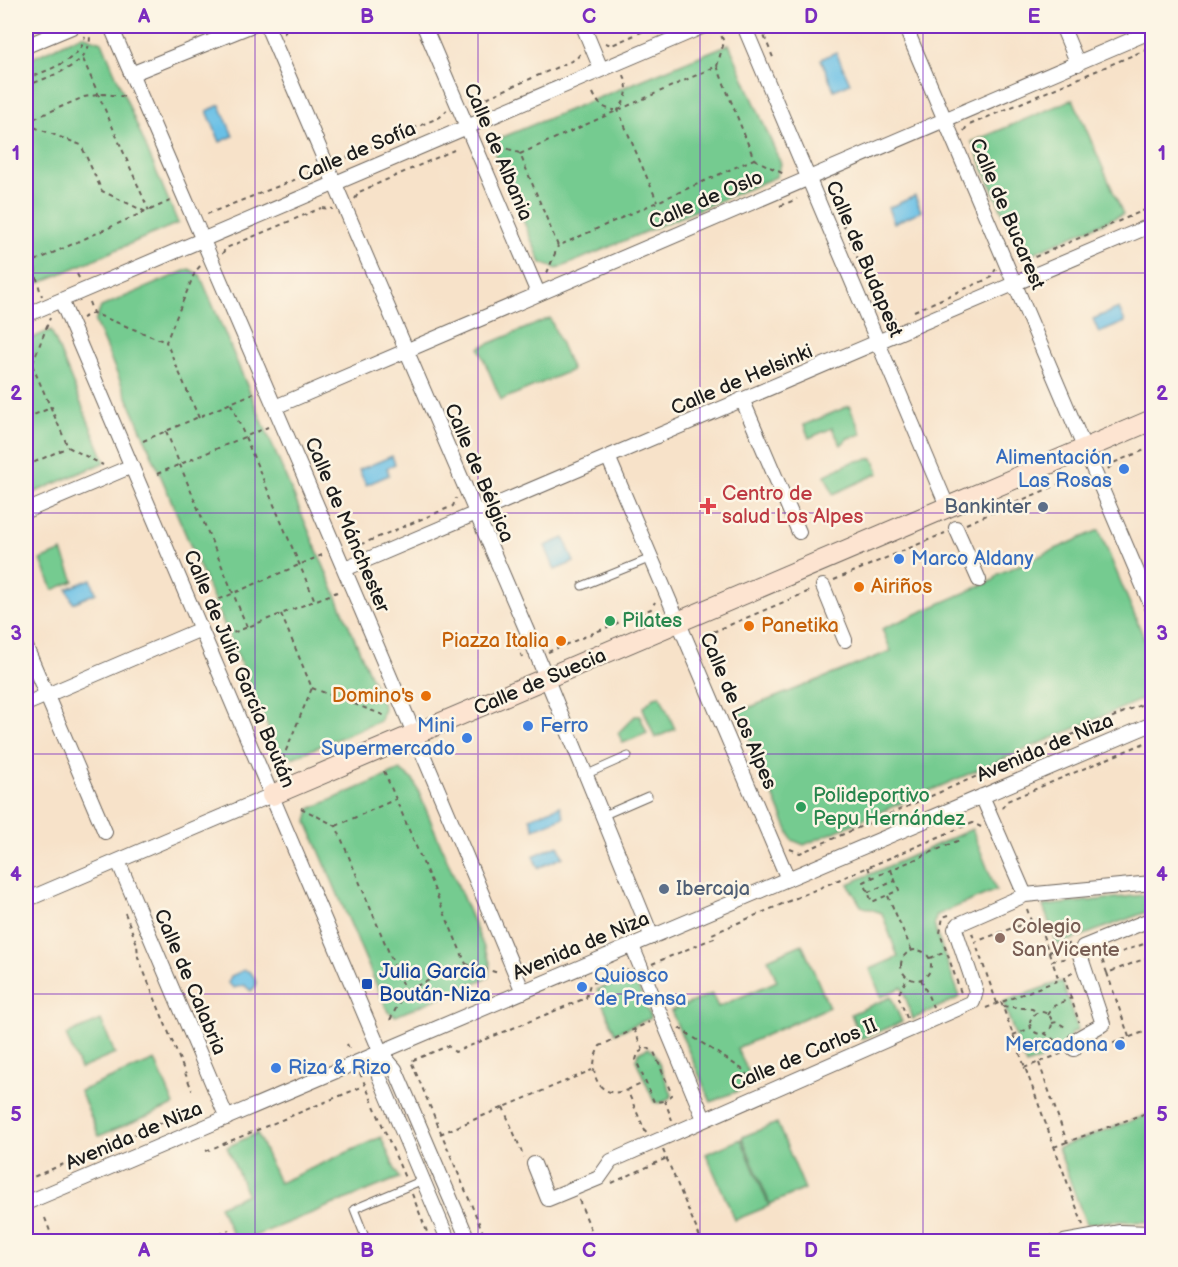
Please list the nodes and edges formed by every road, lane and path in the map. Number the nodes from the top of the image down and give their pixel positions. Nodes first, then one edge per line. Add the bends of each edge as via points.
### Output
1 (83, 26) edge
2 (88, 26) edge
3 (250, 26) edge
4 (267, 26) edge
5 (287, 26) edge
6 (424, 26) edge
7 (583, 26) edge
8 (655, 26) edge
9 (704, 26) edge
10 (717, 26) edge
11 (744, 26) edge
12 (905, 26) edge
13 (1062, 26) edge
14 (80, 28) edge
15 (90, 30) junction
16 (105, 30) edge
17 (1152, 32) edge
18 (601, 39) dead end
19 (288, 44) dead end
20 (612, 45) junction
21 (26, 46) edge
22 (1152, 47) edge
23 (614, 50) dead end
24 (581, 53) dead end
25 (83, 59) junction
26 (1078, 64) junction
27 (717, 66) junction
28 (602, 69) junction
29 (131, 74) junction
30 (623, 74) dead end
31 (26, 79) edge
32 (26, 86) edge
33 (126, 88) dead end
34 (593, 93) dead end
35 (98, 94) junction
36 (470, 100) dead end
37 (447, 110) dead end
38 (618, 110) junction
39 (946, 120) junction
40 (26, 123) edge
41 (466, 127) junction
42 (963, 133) dead end
43 (491, 142) dead end
44 (461, 152) dead end
45 (520, 154) junction
46 (337, 156) dead end
47 (754, 159) junction
48 (785, 172) dead end
49 (307, 175) dead end
50 (808, 178) junction
51 (334, 183) junction
52 (359, 192) dead end
53 (657, 201) junction
54 (1152, 207) edge
55 (175, 208) dead end
56 (321, 208) dead end
57 (147, 211) junction
58 (192, 219) junction
59 (26, 224) edge
60 (1151, 231) edge
61 (26, 240) edge
62 (201, 240) junction
63 (558, 246) junction
64 (221, 256) dead end
65 (35, 261) junction
66 (1013, 262) junction
67 (197, 267) dead end
68 (77, 273) dead end
69 (548, 273) dead end
70 (1016, 283) junction
71 (84, 290) junction
72 (30, 293) dead end
73 (538, 293) junction
74 (62, 300) junction
75 (46, 306) junction
76 (26, 315) edge
77 (884, 318) dead end
78 (166, 342) junction
79 (878, 344) junction
80 (405, 350) junction
81 (32, 365) junction
82 (26, 368) edge
83 (254, 393) dead end
84 (742, 399) junction
85 (231, 404) junction
86 (53, 407) junction
87 (275, 407) junction
88 (26, 418) edge
89 (199, 418) junction
90 (1152, 420) edge
91 (268, 427) dead end
92 (166, 431) junction
93 (246, 437) junction
94 (143, 441) dead end
95 (69, 447) junction
96 (1152, 447) edge
97 (1085, 449) junction
98 (609, 459) junction
99 (180, 464) junction
100 (26, 466) edge
101 (106, 466) dead end
102 (132, 466) junction
103 (157, 474) dead end
104 (1103, 479) junction
105 (467, 493) junction
106 (948, 508) junction
107 (26, 511) edge
108 (476, 514) junction
109 (956, 528) junction
110 (799, 532) dead end
111 (352, 548) dead end
112 (322, 555) dead end
113 (651, 558) junction
114 (298, 565) junction
115 (345, 569) junction
116 (978, 580) dead end
117 (1147, 580) edge
118 (822, 585) junction
119 (582, 586) dead end
120 (337, 592) dead end
121 (233, 594) junction
122 (656, 597) dead end
123 (315, 601) junction
124 (211, 603) dead end
125 (1152, 607) edge
126 (281, 614) junction
127 (679, 623) junction
128 (247, 627) junction
129 (201, 629) junction
130 (225, 636) dead end
131 (845, 640) dead end
132 (26, 647) edge
133 (703, 650) dead end
134 (537, 657) junction
135 (545, 679) junction
136 (312, 688) junction
137 (46, 695) junction
138 (1152, 700) edge
139 (26, 704) edge
140 (386, 716) dead end
141 (1152, 724) edge
142 (415, 734) junction
143 (1152, 740) edge
144 (628, 756) dead end
145 (282, 760) dead end
146 (384, 771) dead end
147 (585, 775) junction
148 (272, 795) junction
149 (648, 796) dead end
150 (982, 796) junction
151 (396, 798) junction
152 (301, 808) dead end
153 (1000, 810) dead end
154 (602, 816) junction
155 (336, 826) junction
156 (982, 828) dead end
157 (105, 832) dead end
158 (962, 839) dead end
159 (789, 848) dead end
160 (118, 861) junction
161 (868, 867) junction
162 (891, 870) junction
163 (873, 878) junction
164 (788, 879) junction
165 (895, 881) junction
166 (1152, 883) edge
167 (868, 892) junction
168 (887, 895) junction
169 (1025, 895) junction
170 (26, 900) edge
171 (122, 906) dead end
172 (1018, 910) dead end
173 (951, 914) dead end
174 (1152, 919) edge
175 (1031, 921) junction
176 (652, 937) junction
177 (1152, 941) edge
178 (632, 946) junction
179 (912, 951) junction
180 (946, 952) junction
181 (1152, 956) edge
182 (930, 958) junction
183 (1074, 960) dead end
184 (1052, 961) junction
185 (466, 964) junction
186 (628, 969) dead end
187 (1077, 969) dead end
188 (652, 971) dead end
189 (499, 973) dead end
190 (1107, 973) junction
191 (908, 978) junction
192 (1064, 978) junction
193 (921, 979) junction
194 (1059, 980) junction
195 (405, 991) junction
196 (523, 992) junction
197 (962, 997) dead end
198 (1071, 998) junction
199 (997, 1003) dead end
200 (1002, 1006) junction
201 (935, 1012) dead end
202 (1038, 1012) junction
203 (1048, 1015) junction
204 (390, 1020) dead end
205 (654, 1020) dead end
206 (909, 1023) dead end
207 (1052, 1023) junction
208 (1031, 1028) junction
209 (634, 1029) junction
210 (676, 1029) dead end
211 (1152, 1029) edge
212 (1082, 1031) dead end
213 (1044, 1033) junction
214 (1071, 1033) dead end
215 (1104, 1033) junction
216 (1013, 1035) junction
217 (1129, 1037) junction
218 (347, 1044) dead end
219 (1074, 1049) dead end
220 (643, 1050) junction
221 (381, 1053) junction
222 (1039, 1063) junction
223 (356, 1064) junction
224 (1024, 1068) junction
225 (594, 1070) junction
226 (669, 1072) dead end
227 (663, 1075) junction
228 (645, 1082) junction
229 (365, 1085) junction
230 (753, 1089) dead end
231 (192, 1090) dead end
232 (627, 1090) junction
233 (665, 1101) junction
234 (503, 1107) junction
235 (190, 1111) dead end
236 (1152, 1111) edge
237 (227, 1118) junction
238 (704, 1119) junction
239 (673, 1123) dead end
240 (655, 1130) dead end
241 (440, 1134) junction
242 (1067, 1142) junction
243 (662, 1146) dead end
244 (1054, 1147) junction
245 (206, 1151) dead end
246 (667, 1158) junction
247 (530, 1162) joint
248 (440, 1173) junction
249 (26, 1180) edge
250 (423, 1180) junction
251 (608, 1185) dead end
252 (409, 1186) junction
253 (26, 1203) edge
254 (584, 1212) dead end
255 (45, 1218) dead end
256 (1084, 1228) dead end
257 (230, 1230) dead end
258 (1152, 1233) edge
259 (54, 1242) edge
260 (203, 1242) edge
261 (367, 1242) edge
262 (432, 1242) edge
263 (449, 1242) edge
264 (469, 1242) edge
265 (487, 1242) edge
266 (596, 1242) edge
267 (702, 1242) edge
268 (1064, 1242) edge

1 - 14 path
2 - 15 path
3 - 29 street
4 - 51 street, Calle de Bélgica
5 - 19 path via 284,34
6 - 41 street, Calle de Albania
7 - 28 street
8 - 20 path
9 - 28 street, Calle de Sofía
10 - 27 path via 724,42
11 - 50 street, Calle de Budapest
12 - 39 street, Calle de Bucarest
13 - 26 street
14 - 15 path
14 - 21 street
14 - 31 path via 86,35 78,52
15 - 16 path
15 - 25 path
16 - 29 street, Calle de Mánchester via 112,29
17 - 26 street, Calle de Oslo
18 - 20 path
20 - 23 path
22 - 42 path via 967,126
24 - 36 path via 576,59 477,102
25 - 32 path
25 - 35 path
26 - 39 street, Calle de Oslo
27 - 38 path
27 - 47 path
28 - 41 street, Calle de Sofía
29 - 58 street, Calle de Mánchester
30 - 38 path via 628,87 626,100
33 - 35 path via 130,98
34 - 38 path via 607,110
35 - 40 path
35 - 57 path
37 - 46 path via 440,117 346,158
38 - 45 path
38 - 53 path
39 - 50 street, Calle de Oslo
39 - 66 street, Calle de Bucarest
40 - 57 path via 81,145 102,190
41 - 51 street, Calle de Sofía
41 - 73 street, Calle de Albania
43 - 45 path
44 - 52 path via 454,150
45 - 63 path
47 - 48 path
47 - 53 path
49 - 58 path
50 - 73 street, Calle de Oslo
50 - 79 street, Calle de Budapest
51 - 62 street, Calle de Sofía
51 - 80 street, Calle de Bélgica
53 - 63 path
54 - 66 path via 1023,262
55 - 57 path via 172,201
56 - 64 path via 226,248
57 - 65 path
58 - 62 street, Calle de Mánchester
59 - 65 path
60 - 70 street, Calle de Helsinki
61 - 72 path
62 - 71 street, Calle de Sofía
62 - 87 street, Calle de Mánchester
63 - 69 path
65 - 75 path via 38,287
66 - 70 street, Calle de Bucarest
66 - 77 path via 994,270 990,278 893,320
67 - 78 path
68 - 71 path
70 - 79 street, Calle de Helsinki
70 - 97 street, Calle de Bucarest
71 - 74 street, Calle de Sofía
71 - 78 path via 93,313
73 - 80 street, Calle de Oslo
74 - 75 street, Calle de Sofía
74 - 102 street, Calle de Julia García Boután
75 - 76 street, Calle de Sofía
75 - 81 path via 50,323
78 - 89 path
79 - 84 street, Calle de Helsinki
79 - 106 street, Calle de Budapest
80 - 87 street, Calle de Oslo
80 - 105 street, Calle de Bélgica
81 - 82 path
81 - 86 path
83 - 85 path
84 - 98 street, Calle de Helsinki
84 - 110 street
85 - 89 path
85 - 93 path
86 - 88 path
86 - 95 path
87 - 115 street, Calle de Mánchester
89 - 92 path
90 - 97 street, Calle de Suecia
91 - 93 path
92 - 94 path
92 - 99 path
93 - 99 path
93 - 114 path
95 - 100 path
95 - 101 path
96 - 104 path via 1113,463
97 - 104 street
97 - 106 street, Calle de Suecia
98 - 108 street, Calle de Helsinki
98 - 113 street, Calle de Los Alpes
99 - 103 path
99 - 121 path
102 - 107 street
102 - 129 street, Calle de Julia García Boután
104 - 109 path via 1088,488 1084,480 1071,479
104 - 117 street
105 - 108 street, Calle de Bélgica
105 - 111 path via 456,497 453,506
106 - 127 street, Calle de Suecia
108 - 115 street, Calle de Helsinki
108 - 134 street, Calle de Bélgica
109 - 116 street
109 - 118 path
112 - 114 path
113 - 119 lane
113 - 127 street, Calle de Los Alpes
114 - 121 path
114 - 123 path
115 - 142 street, Calle de Mánchester
117 - 125 street
118 - 131 street
118 - 133 path via 706,634
120 - 123 path
121 - 124 path
121 - 128 path
122 - 134 path via 651,609
123 - 126 path
126 - 128 path
126 - 136 path
127 - 135 street, Calle de Suecia
127 - 164 street, Calle de Los Alpes
128 - 130 path
129 - 137 street
129 - 148 street, Calle de Julia García Boután
132 - 137 street
134 - 135 street, Calle de Bélgica
135 - 142 street, Calle de Suecia
135 - 147 street, Calle de Bélgica
136 - 140 path
136 - 145 path
137 - 139 street
137 - 157 street
138 - 159 path via 800,853
141 - 150 street, Avenida de Niza
142 - 148 street, Calle de Suecia
142 - 196 street, Calle de Mánchester
143 - 153 path via 1007,801
144 - 147 lane
146 - 151 path
147 - 154 street, Calle de Bélgica
148 - 160 street, Calle de Suecia
148 - 221 street, Calle de Julia García Boután
149 - 154 lane
150 - 164 street, Avenida de Niza
150 - 169 street
151 - 155 path
151 - 185 path
152 - 155 path
154 - 176 street, Calle de Bélgica
155 - 195 path
156 - 161 path via 973,823
158 - 162 path
160 - 170 street, Calle de Suecia
160 - 237 street, Calle de Calabria
161 - 163 path
161 - 188 path via 712,934 714,938 650,964
162 - 163 path
162 - 165 path
163 - 167 path via 864,882
164 - 176 street, Avenida de Niza
165 - 167 path
165 - 168 path via 899,890
166 - 169 street
167 - 168 path via 872,902
168 - 179 path
169 - 238 street, Calle de Carlos II via 955,929 976,991 973,1002
171 - 231 path via 138,957
172 - 175 path via 1026,907
173 - 180 path via 940,923
174 - 215 street via 1083,947 1080,955
175 - 184 path via 1037,919
175 - 199 path via 975,942
176 - 178 street, Avenida de Niza
177 - 190 path via 1102,959
178 - 196 street, Avenida de Niza
178 - 238 street
179 - 182 path via 921,951
179 - 191 path via 901,965
180 - 182 path
180 - 197 path
181 - 190 path
182 - 193 path via 930,971
183 - 184 path
184 - 194 path
185 - 189 path
185 - 195 path
186 - 241 path via 590,984 586,998 455,1052 448,1046 411,1061
187 - 192 path
190 - 217 path
191 - 193 path
191 - 206 path via 898,995
192 - 194 path
192 - 198 path
193 - 201 path
194 - 200 path via 1000,1001
195 - 204 path
196 - 221 street, Avenida de Niza
198 - 203 path via 1054,1006
198 - 212 path
200 - 202 path
200 - 216 path
202 - 203 path
202 - 208 path via 1031,1019
203 - 207 path
205 - 209 path
207 - 213 path
207 - 214 path via 1064,1025
208 - 213 path
208 - 216 path
209 - 220 path
209 - 225 path via 600,1046
210 - 230 path via 681,1028 745,1071
211 - 217 path
213 - 222 path via 1070,1050
215 - 217 path via 1103,1047
215 - 219 street via 1075,1040
216 - 224 path
218 - 223 path
220 - 227 path via 654,1052
220 - 228 path via 636,1060
221 - 223 street, Avenida de Niza
221 - 248 street, Calle de Julia García Boután via 395,1069
221 - 250 street, Calle de Julia García Boután via 380,1076
222 - 224 path
222 - 242 path
223 - 229 path
223 - 237 street, Avenida de Niza
224 - 244 path
225 - 232 path via 608,1092 615,1095
225 - 234 path
226 - 227 path
227 - 233 path via 672,1095
228 - 232 path
228 - 233 path via 654,1102
229 - 245 path
229 - 252 path
232 - 240 path via 646,1134
233 - 239 path
234 - 241 path
234 - 247 path
235 - 249 path
236 - 242 path
237 - 253 street, Avenida de Niza
238 - 247 street, Calle de Carlos II via 611,1161 599,1178 548,1199
241 - 265 path
242 - 244 path
243 - 246 path
244 - 256 path
246 - 251 path
246 - 267 path
248 - 250 street
248 - 264 street, Calle de Julia García Boután
250 - 252 lane
250 - 263 street, Calle de Julia García Boután
252 - 261 lane via 354,1209
252 - 262 path
254 - 266 path
255 - 259 path
257 - 260 path
258 - 268 street via 1120,1232

